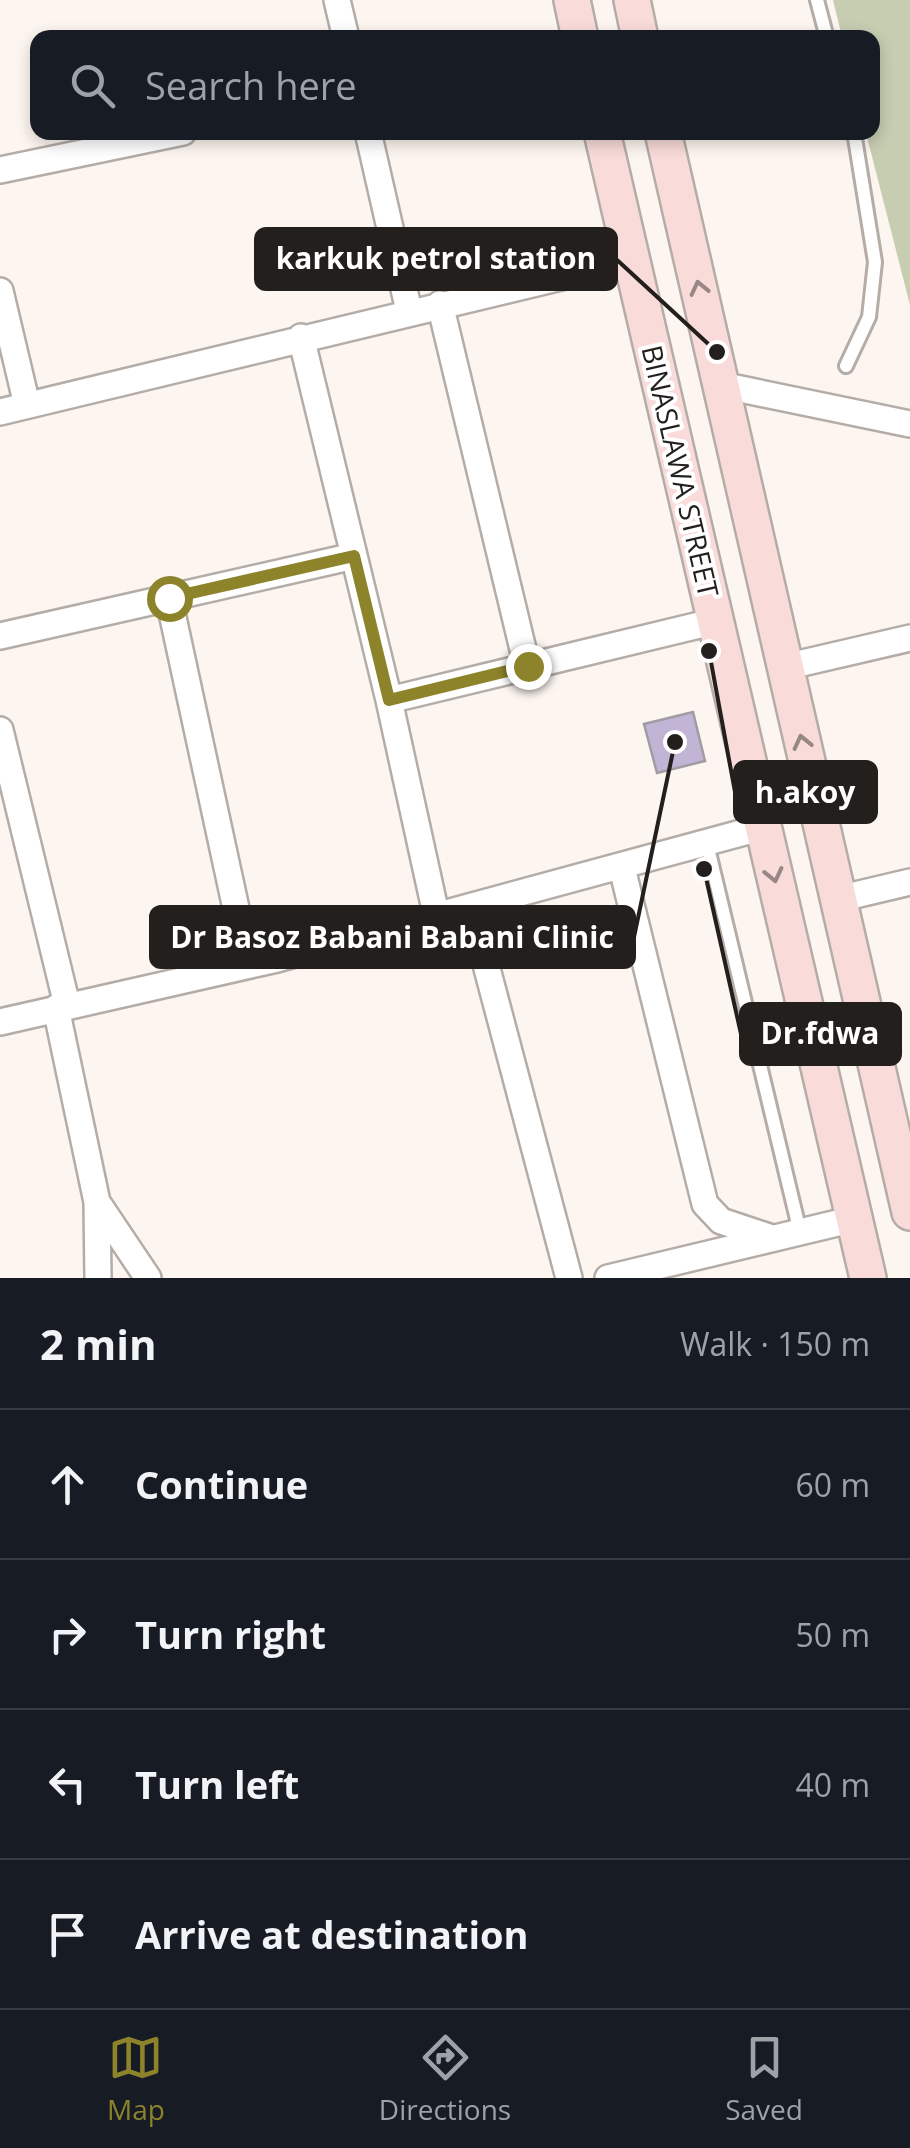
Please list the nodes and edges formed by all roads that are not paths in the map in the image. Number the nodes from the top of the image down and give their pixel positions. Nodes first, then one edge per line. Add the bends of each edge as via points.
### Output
1 (337, 0) edge
2 (572, 0) edge
3 (632, 0) edge
4 (817, 0) edge
5 (344, 30) edge
6 (578, 30) edge
7 (638, 30) edge
8 (825, 30) edge
9 (144, 140) edge
10 (370, 140) edge
11 (604, 140) edge
12 (664, 140) edge
13 (855, 140) edge
14 (0, 170) edge
15 (632, 260) junction
16 (0, 291) edge
17 (440, 304) junction
18 (409, 311) junction
19 (301, 338) junction
20 (846, 366) dead end
21 (721, 385) junction
22 (28, 405) junction
23 (0, 412) edge
24 (910, 424) edge
25 (354, 556) junction
26 (169, 598) junction
27 (716, 621) junction
28 (0, 636) edge
29 (910, 638) edge
30 (528, 666) junction
31 (786, 667) junction
32 (389, 700) junction
33 (0, 730) edge
34 (763, 827) junction
35 (707, 844) junction
36 (622, 868) junction
37 (910, 882) edge
38 (838, 899) junction
39 (472, 908) junction
40 (436, 914) junction
41 (248, 964) junction
42 (860, 995) junction
43 (61, 1007) junction
44 (805, 1007) junction
45 (0, 1022) edge
46 (898, 1104) edge
47 (98, 1202) junction
48 (910, 1212) edge
49 (854, 1218) junction
50 (800, 1232) junction
51 (772, 1238) junction
52 (98, 1278) edge
53 (148, 1278) edge
54 (568, 1278) edge
55 (608, 1278) edge
56 (868, 1278) edge

1 - 5 street
2 - 6 main road
3 - 7 main road
4 - 8 lane
9 - 14 street
10 - 18 street
11 - 15 main road, BINASLAWA STREET
21 -> 12 main road, BINASLAWA STREET
13 - 20 lane via 875,262 870,317
15 - 17 street
15 - 27 main road, BINASLAWA STREET
16 - 22 street
17 - 18 street
17 - 30 street
18 - 19 street
19 - 22 street
19 - 25 street
21 - 24 street
21 - 31 main road, BINASLAWA STREET
22 - 23 street
25 - 26 street
25 - 32 street
26 - 28 street
26 - 41 street
27 - 30 street
27 - 34 main road, BINASLAWA STREET
29 - 31 street
30 - 32 street
38 -> 31 main road, BINASLAWA STREET
32 - 40 street
33 - 43 street
34 - 35 street
34 -> 44 main road, BINASLAWA STREET
35 - 36 street
35 - 50 lane
36 - 39 street
36 - 51 street via 705,1204 721,1220
37 - 38 street
38 - 42 main road, BINASLAWA STREET
39 - 40 street
39 - 54 street
40 - 41 street
41 - 43 street
42 - 44 main road
42 - 46 main road, BINASLAWA STREET
43 - 45 street
43 - 47 street
44 - 49 main road, BINASLAWA STREET
46 - 48 main road, BINASLAWA STREET
47 - 52 street
47 - 53 street
49 - 50 street
49 - 56 main road, BINASLAWA STREET
50 - 51 street
51 - 55 street

